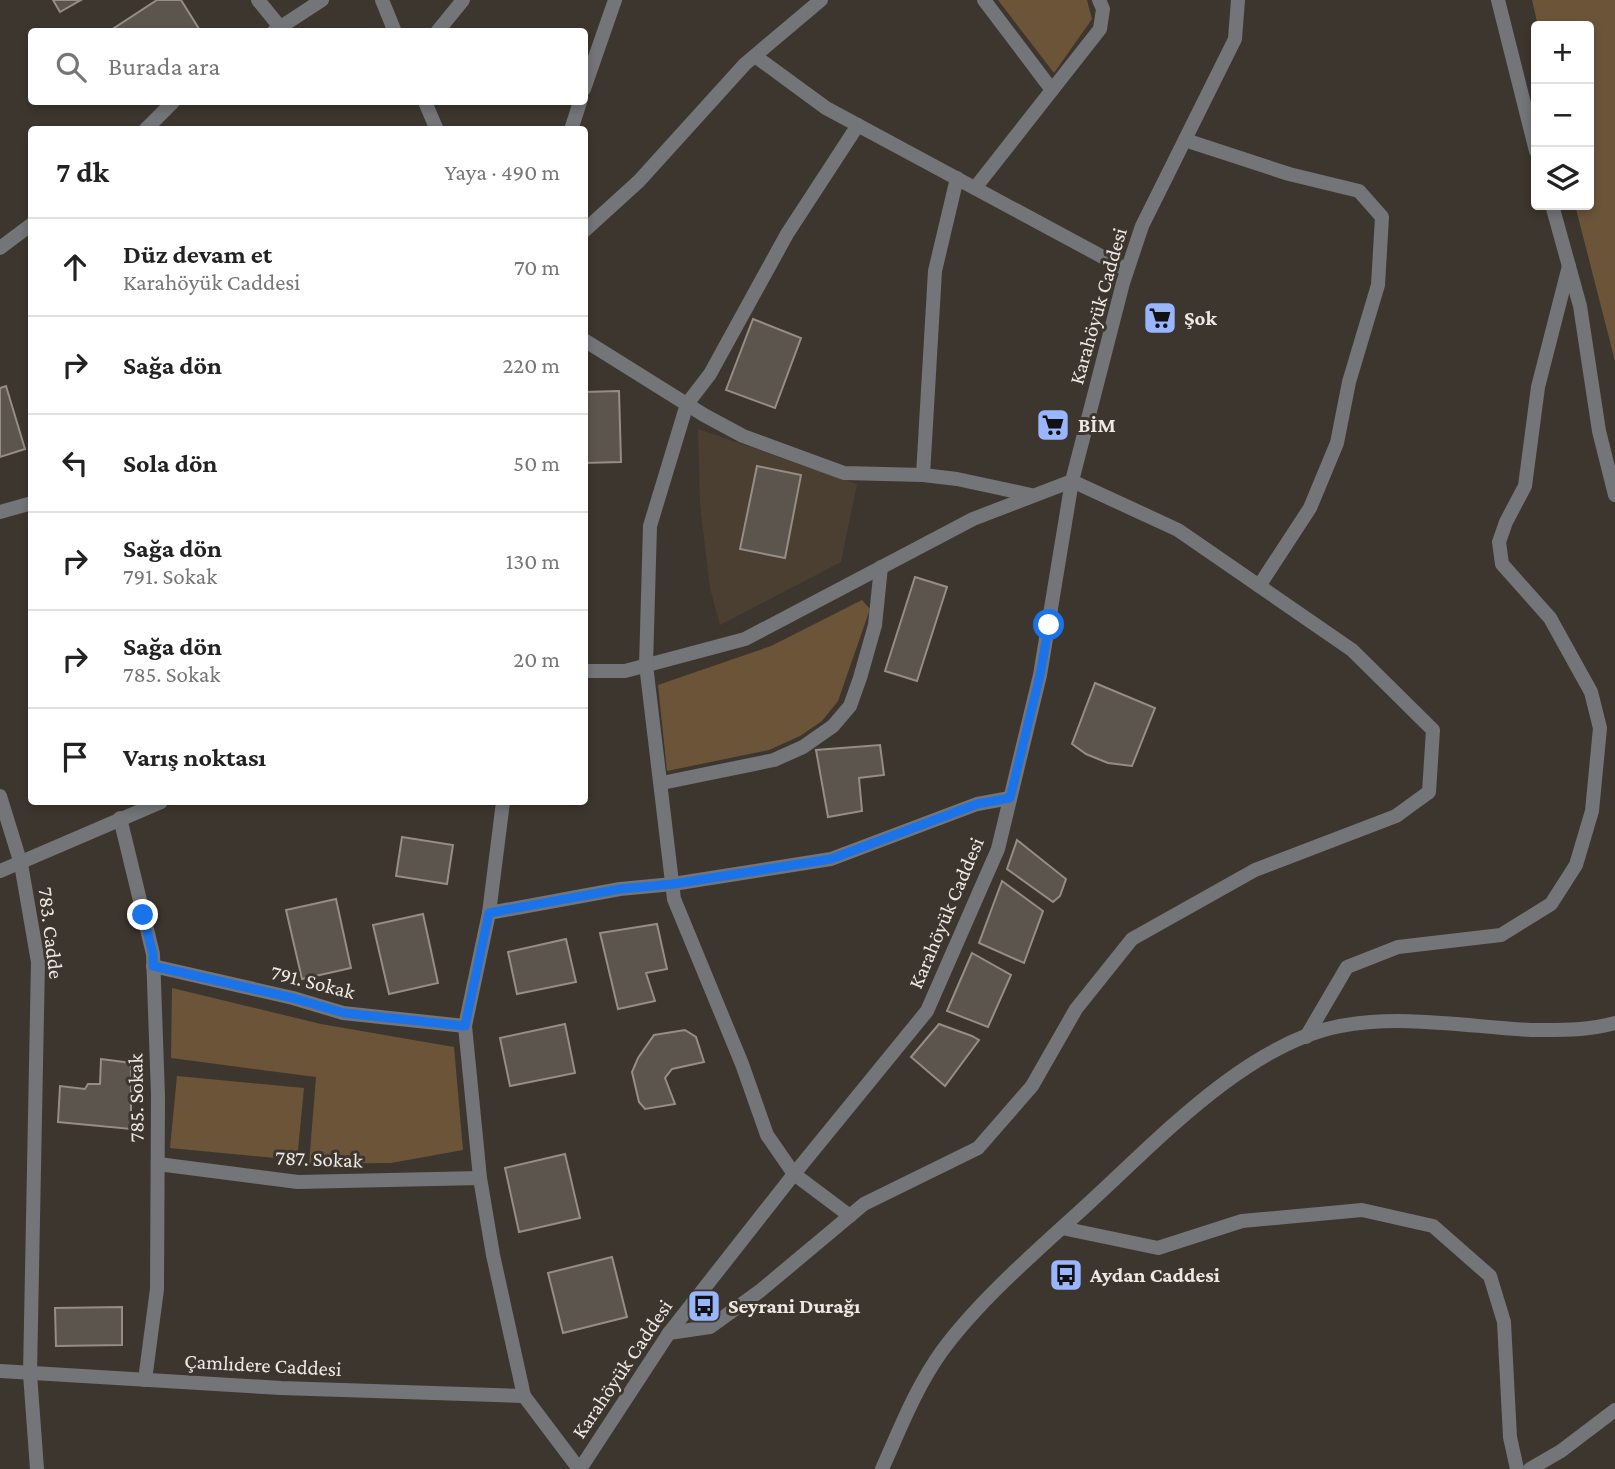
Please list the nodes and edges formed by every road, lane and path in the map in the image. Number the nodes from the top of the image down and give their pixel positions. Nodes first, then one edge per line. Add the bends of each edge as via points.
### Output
1 (257, 0) edge
2 (322, 0) edge
3 (382, 0) edge
4 (463, 0) edge
5 (615, 0) edge
6 (821, 0) edge
7 (984, 0) edge
8 (1100, 0) edge
9 (1238, 0) edge
10 (1498, 0) edge
11 (276, 28) edge
12 (279, 28) edge
13 (393, 28) edge
14 (441, 28) edge
15 (755, 56) junction
16 (588, 78) edge
17 (1052, 90) junction
18 (170, 105) edge
19 (426, 105) edge
20 (579, 105) edge
21 (858, 125) junction
22 (149, 126) edge
23 (435, 126) edge
24 (572, 126) edge
25 (1185, 140) junction
26 (1535, 147) edge
27 (957, 178) junction
28 (975, 188) junction
29 (1553, 210) edge
30 (28, 227) edge
31 (588, 227) edge
32 (0, 248) edge
33 (1569, 266) junction
34 (1127, 270) junction
35 (588, 342) edge
36 (687, 404) junction
37 (923, 475) junction
38 (1072, 481) junction
39 (1615, 495) edge
40 (1032, 496) junction
41 (28, 504) edge
42 (0, 512) edge
43 (881, 567) junction
44 (1259, 586) junction
45 (646, 665) junction
46 (588, 671) edge
47 (662, 783) junction
48 (0, 796) edge
49 (1010, 798) junction
50 (152, 805) edge
51 (503, 805) edge
52 (120, 818) junction
53 (20, 864) junction
54 (0, 871) edge
55 (673, 884) junction
56 (489, 913) junction
57 (153, 966) junction
58 (1615, 1023) edge
59 (465, 1026) junction
60 (1306, 1037) junction
61 (158, 1164) junction
62 (793, 1174) junction
63 (480, 1178) junction
64 (849, 1216) junction
65 (1062, 1227) junction
66 (669, 1334) junction
67 (0, 1371) edge
68 (30, 1374) junction
69 (145, 1380) junction
70 (524, 1396) junction
71 (1615, 1410) edge
72 (37, 1469) edge
73 (580, 1469) edge
74 (882, 1469) edge
75 (1517, 1469) edge
76 (1530, 1469) edge

1 - 11 street
2 - 12 street
3 - 13 street
4 - 14 street
5 - 16 street
6 - 15 street
7 - 17 street
8 - 17 street via 1100,29
9 - 25 street, Karahöyük Caddesi via 1235,39
10 - 26 street
15 - 21 street via 826,108
15 - 31 street via 639,181
17 - 28 street
18 - 22 street
19 - 23 street
20 - 24 street
21 - 27 street
21 - 36 street via 787,233 710,374
25 - 34 street, Karahöyük Caddesi via 1142,226
25 - 44 street via 1359,191 1382,216 1378,285 1349,382 1337,443 1310,508
27 - 28 street
27 - 37 street via 935,271
28 - 34 street
29 - 33 street
30 - 32 street
33 - 39 street
33 - 60 street via 1538,387 1525,486 1499,542 1502,564 1550,618 1591,692 1600,728 1592,811 1576,865 1551,904 1501,935 1398,947 1347,967
34 - 38 street, Karahöyük Caddesi
35 - 36 street
36 - 37 street via 743,436 844,473
36 - 45 street via 650,526
37 - 40 street
38 - 40 street
38 - 44 street via 1178,530
38 - 49 street, Karahöyük Caddesi via 1040,675
40 - 43 street via 973,519
41 - 42 street
43 - 45 street via 745,639
43 - 47 street via 875,625 860,678 850,706 833,726 774,760
44 - 64 street via 1352,650 1433,730 1429,792 1396,816 1255,870 1132,939 1076,1009 1032,1086 978,1148 864,1204
45 - 46 street via 625,671
45 - 47 street
47 - 55 street
48 - 53 street, 783. Cadde
49 - 55 street via 977,804 831,859
49 - 62 street, Karahöyük Caddesi via 998,849 927,1011
50 - 52 street
51 - 56 street
52 - 53 street
52 - 57 street, 785. Sokak
53 - 54 street
53 - 68 street, 783. Cadde via 38,962
55 - 56 street
55 - 62 street via 674,899 767,1135
56 - 59 street
57 - 59 street, 791. Sokak via 344,1013
57 - 61 street, 785. Sokak
58 - 60 street via 1563,1031 1367,1023
59 - 63 street
60 - 65 street via 1260,1059 1210,1092
61 - 63 street, 787. Sokak via 298,1182
61 - 69 street, 785. Sokak via 157,1289
62 - 64 street
62 - 66 street, Karahöyük Caddesi
63 - 70 street
64 - 66 street via 710,1327
65 - 74 street via 942,1352 909,1408
65 - 75 street via 1158,1248 1242,1221 1362,1210 1433,1226 1490,1276 1504,1322 1510,1437
66 - 73 street, Karahöyük Caddesi
67 - 68 street, Çamlıdere Caddesi
68 - 69 street, Çamlıdere Caddesi
68 - 72 street, 783. Cadde
69 - 70 street, Çamlıdere Caddesi
70 - 73 street
71 - 76 street

